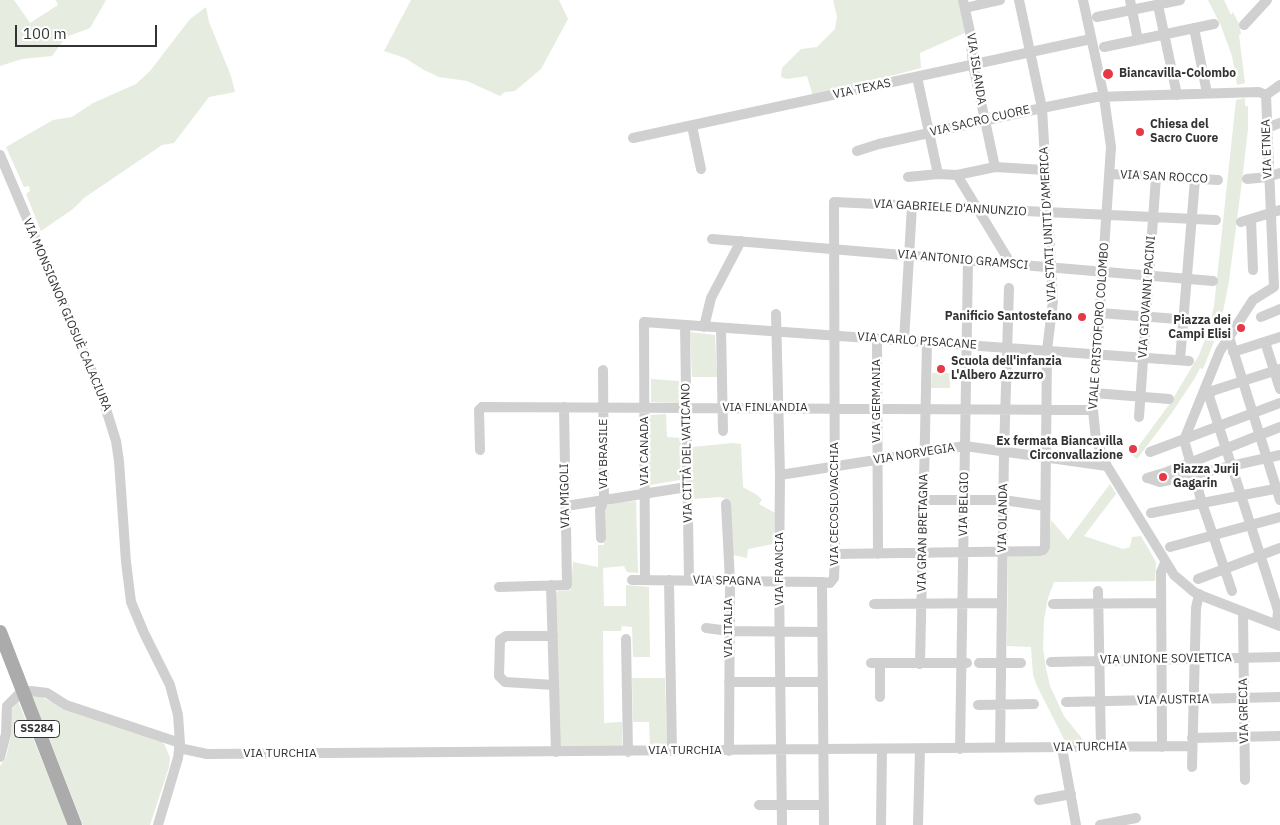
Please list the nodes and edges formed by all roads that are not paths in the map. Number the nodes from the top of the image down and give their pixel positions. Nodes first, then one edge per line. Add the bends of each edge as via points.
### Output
1 (1000, 0) edge
2 (1019, 0) edge
3 (1083, 0) edge
4 (1180, 0) edge
5 (1267, 0) edge
6 (964, 4) edge
7 (1158, 4) junction
8 (1131, 5) edge
9 (1097, 16) dead end
10 (1214, 24) dead end
11 (1244, 25) dead end
12 (1194, 28) junction
13 (1164, 34) junction
14 (1091, 39) junction
15 (1138, 40) junction
16 (1104, 47) dead end
17 (1030, 52) junction
18 (973, 65) junction
19 (917, 77) junction
20 (1280, 85) edge
21 (1207, 93) junction
22 (1177, 94) junction
23 (1266, 96) junction
24 (1104, 98) junction
25 (1042, 108) junction
26 (984, 120) junction
27 (1280, 123) edge
28 (692, 126) junction
29 (1267, 128) junction
30 (929, 133) junction
31 (633, 138) dead end
32 (857, 151) dead end
33 (0, 155) edge
34 (995, 167) junction
35 (701, 169) dead end
36 (1045, 170) junction
37 (1280, 173) edge
38 (938, 174) junction
39 (1110, 174) junction
40 (956, 175) junction
41 (908, 177) dead end
42 (1156, 177) junction
43 (1268, 177) junction
44 (1195, 179) junction
45 (1247, 179) dead end
46 (1218, 180) dead end
47 (834, 202) joint
48 (912, 206) junction
49 (977, 209) junction
50 (1275, 211) edge
51 (1048, 212) junction
52 (1107, 214) junction
53 (1153, 216) junction
54 (1192, 218) junction
55 (1216, 220) dead end
56 (712, 239) dead end
57 (742, 241) junction
58 (1276, 244) edge
59 (834, 249) junction
60 (910, 256) junction
61 (968, 260) junction
62 (1011, 264) junction
63 (1051, 267) junction
64 (1252, 270) dead end
65 (1103, 272) junction
66 (1149, 276) junction
67 (1187, 279) junction
68 (1277, 279) edge
69 (1213, 281) dead end
70 (1009, 288) dead end
71 (1280, 309) edge
72 (1100, 313) junction
73 (776, 314) dead end
74 (1146, 317) junction
75 (1261, 317) dead end
76 (1184, 320) junction
77 (1203, 321) dead end
78 (644, 322) joint
79 (685, 325) junction
80 (704, 327) junction
81 (721, 328) junction
82 (776, 332) junction
83 (834, 336) junction
84 (1228, 337) junction
85 (1280, 337) edge
86 (877, 339) junction
87 (904, 340) junction
88 (927, 342) junction
89 (1265, 342) junction
90 (966, 345) junction
91 (1007, 348) junction
92 (1047, 350) junction
93 (1233, 352) junction
94 (1097, 354) junction
95 (1143, 357) junction
96 (603, 370) dead end
97 (1277, 370) edge
98 (1242, 381) junction
99 (1280, 389) edge
100 (1094, 393) junction
101 (1140, 396) junction
102 (1169, 399) dead end
103 (1280, 403) edge
104 (564, 407) junction
105 (603, 408) junction
106 (645, 408) junction
107 (686, 408) junction
108 (723, 408) junction
109 (778, 408) junction
110 (835, 409) junction
111 (877, 409) junction
112 (926, 409) junction
113 (965, 410) junction
114 (1005, 410) junction
115 (1046, 410) junction
116 (1093, 410) junction
117 (1253, 414) junction
118 (1139, 417) dead end
119 (1218, 426) junction
120 (1280, 427) edge
121 (723, 431) dead end
122 (1260, 435) junction
123 (1184, 440) junction
124 (965, 446) junction
125 (1225, 448) junction
126 (480, 450) dead end
127 (925, 452) junction
128 (1004, 452) junction
129 (1150, 452) dead end
130 (1280, 456) edge
131 (1046, 458) junction
132 (1267, 458) junction
133 (878, 459) junction
134 (1190, 463) junction
135 (835, 466) junction
136 (1107, 466) junction
137 (1231, 466) junction
138 (1194, 474) junction
139 (780, 475) junction
140 (687, 487) junction
141 (1278, 488) edge
142 (645, 493) junction
143 (1240, 496) junction
144 (604, 500) junction
145 (924, 500) junction
146 (964, 500) junction
147 (1003, 500) junction
148 (1280, 500) edge
149 (1202, 503) junction
150 (726, 504) dead end
151 (566, 506) junction
152 (1046, 506) junction
153 (1151, 513) dead end
154 (1280, 517) edge
155 (1250, 526) junction
156 (1213, 536) junction
157 (601, 538) dead end
158 (1170, 547) dead end
159 (1280, 548) edge
160 (963, 552) junction
161 (1003, 552) junction
162 (923, 553) junction
163 (835, 554) junction
164 (878, 554) junction
165 (1260, 556) junction
166 (1165, 563) junction
167 (1224, 569) junction
168 (1198, 578) dead end
169 (632, 580) dead end
170 (645, 580) junction
171 (668, 580) junction
172 (689, 580) junction
173 (730, 581) junction
174 (779, 582) junction
175 (822, 582) junction
176 (551, 585) junction
177 (499, 587) dead end
178 (1098, 591) dead end
179 (1232, 591) dead end
180 (1199, 594) junction
181 (962, 603) junction
182 (1002, 603) junction
183 (1161, 603) junction
184 (874, 604) dead end
185 (922, 604) junction
186 (1053, 604) dead end
187 (1099, 604) junction
188 (1243, 612) junction
189 (1278, 625) edge
190 (706, 628) dead end
191 (0, 632) edge
192 (729, 632) junction
193 (780, 632) junction
194 (822, 632) junction
195 (553, 636) junction
196 (626, 639) dead end
197 (1280, 657) edge
198 (1194, 658) junction
199 (1244, 658) junction
200 (1162, 659) junction
201 (1100, 661) junction
202 (1021, 662) dead end
203 (1051, 662) dead end
204 (964, 663) junction
205 (979, 663) dead end
206 (1001, 663) junction
207 (920, 664) junction
208 (729, 682) junction
209 (780, 682) junction
210 (822, 682) junction
211 (554, 684) junction
212 (31, 691) dead end
213 (18, 695) dead end
214 (880, 697) dead end
215 (1280, 697) edge
216 (1244, 698) junction
217 (1193, 699) junction
218 (1162, 700) junction
219 (1066, 702) dead end
220 (1100, 702) junction
221 (1000, 704) junction
222 (1034, 704) dead end
223 (978, 705) dead end
224 (1280, 736) edge
225 (1245, 737) junction
226 (1192, 742) junction
227 (179, 745) junction
228 (1101, 747) junction
229 (1162, 747) junction
230 (960, 748) junction
231 (1000, 748) junction
232 (1062, 748) junction
233 (882, 749) junction
234 (920, 749) junction
235 (781, 750) junction
236 (823, 750) junction
237 (672, 751) junction
238 (729, 751) junction
239 (556, 752) junction
240 (628, 752) junction
241 (0, 757) edge
242 (1192, 767) dead end
243 (1245, 780) dead end
244 (1071, 794) junction
245 (1039, 800) dead end
246 (759, 805) dead end
247 (782, 805) junction
248 (824, 805) junction
249 (1136, 818) dead end
250 (75, 825) edge
251 (158, 825) edge
252 (782, 825) edge
253 (824, 825) edge
254 (881, 825) edge
255 (918, 825) edge
256 (1076, 825) edge
257 (1100, 825) edge

1 - 6 street
2 - 17 street, VIA STATI UNITI D'AMERICA
3 - 14 street, VIALE CRISTOFORO COLOMBO
4 - 7 street
5 - 11 street
6 - 18 street, VIA ISLANDA
7 - 8 street
7 - 13 street
8 - 9 street
8 - 15 street
10 - 12 street
12 - 13 street
12 - 21 street
13 - 15 street
13 - 22 street
14 - 17 street, VIA TEXAS
14 - 24 street, VIALE CRISTOFORO COLOMBO
15 - 16 street
17 - 18 street, VIA TEXAS
17 - 25 street, VIA STATI UNITI D'AMERICA
18 - 19 street, VIA TEXAS
18 - 26 street, VIA ISLANDA
19 - 28 street, VIA TEXAS
19 - 30 street
20 - 23 street
21 - 22 street, VIA SACRO CUORE
21 - 23 street, VIA SACRO CUORE via 1259,92
22 - 24 street, VIA SACRO CUORE
23 - 29 street, VIA ETNEA
24 - 25 street, VIA SACRO CUORE
24 - 39 street, VIALE CRISTOFORO COLOMBO via 1111,147
25 - 26 street, VIA SACRO CUORE
25 - 36 street, VIA STATI UNITI D'AMERICA
26 - 30 street, VIA SACRO CUORE
26 - 34 street, VIA ISLANDA
27 - 29 street
28 - 31 street, VIA TEXAS
28 - 35 street
29 - 43 street, VIA ETNEA
30 - 32 street, VIA SACRO CUORE
30 - 38 street
33 - 227 street, VIA MONSIGNOR GIOSUÈ CALACIURA via 110,418 119,461 132,602 170,685 178,715
34 - 36 street
34 - 40 street
36 - 51 street, VIA STATI UNITI D'AMERICA
37 - 43 street
38 - 40 street
38 - 41 street
39 - 42 street, VIA SAN ROCCO
39 - 52 street, VIALE CRISTOFORO COLOMBO
40 - 49 street
42 - 44 street, VIA SAN ROCCO
42 - 53 street, VIA GIOVANNI PACINI
43 - 45 street
43 - 50 street, VIA ETNEA
44 - 46 street, VIA SAN ROCCO
44 - 54 street
47 - 48 street, VIA GABRIELE D'ANNUNZIO
47 - 59 street, VIA CECOSLOVACCHIA
48 - 49 street, VIA GABRIELE D'ANNUNZIO
48 - 60 street
49 - 51 street, VIA GABRIELE D'ANNUNZIO
49 - 62 street
50 - 58 street, VIA ETNEA
50 - 64 street via 1246,220
51 - 52 street, VIA GABRIELE D'ANNUNZIO
51 - 63 street, VIA STATI UNITI D'AMERICA
52 - 53 street, VIA GABRIELE D'ANNUNZIO
52 - 65 street, VIALE CRISTOFORO COLOMBO
53 - 54 street, VIA GABRIELE D'ANNUNZIO
53 - 66 street, VIA GIOVANNI PACINI
54 - 55 street, VIA GABRIELE D'ANNUNZIO
54 - 67 street
56 - 57 street, VIA ANTONIO GRAMSCI
57 - 59 street, VIA ANTONIO GRAMSCI
57 - 80 street via 711,298
58 - 68 street, VIA ETNEA
59 - 60 street, VIA ANTONIO GRAMSCI
59 - 83 street, VIA CECOSLOVACCHIA
60 - 61 street, VIA ANTONIO GRAMSCI
60 - 87 street
61 - 62 street, VIA ANTONIO GRAMSCI
61 - 90 street, VIA BELGIO
62 - 63 street, VIA ANTONIO GRAMSCI
63 - 65 street, VIA ANTONIO GRAMSCI
63 - 92 street, VIA STATI UNITI D'AMERICA via 1053,301
65 - 66 street, VIA ANTONIO GRAMSCI
65 - 72 street, VIALE CRISTOFORO COLOMBO
66 - 67 street, VIA ANTONIO GRAMSCI
66 - 74 street, VIA GIOVANNI PACINI
67 - 69 street, VIA ANTONIO GRAMSCI
67 - 76 street
68 - 84 street via 1274,287 1253,300 1232,323
70 - 91 street, VIA OLANDA
71 - 75 street
72 - 74 street
72 - 94 street, VIALE CRISTOFORO COLOMBO
73 - 82 street, VIA FRANCIA
74 - 76 street
74 - 95 street, VIA GIOVANNI PACINI
76 - 77 street
76 - 95 street, VIA CARLO PISACANE via 1184,360
78 - 79 street, VIA CARLO PISACANE
78 - 106 street, VIA CANADA
79 - 80 street, VIA CARLO PISACANE
79 - 107 street, VIA CITTÀ DEL VATICANO
80 - 81 street, VIA CARLO PISACANE
81 - 82 street, VIA CARLO PISACANE
81 - 108 street
82 - 83 street, VIA CARLO PISACANE
82 - 109 street, VIA FRANCIA
83 - 86 street, VIA CARLO PISACANE
83 - 110 street, VIA CECOSLOVACCHIA
84 - 93 street
84 - 123 street via 1215,361
85 - 89 street
86 - 87 street, VIA CARLO PISACANE
86 - 111 street, VIA GERMANIA
87 - 88 street, VIA CARLO PISACANE
88 - 90 street, VIA CARLO PISACANE
88 - 112 street, VIA GRAN BRETAGNA
89 - 93 street
89 - 97 street
90 - 91 street, VIA CARLO PISACANE
90 - 113 street, VIA BELGIO
91 - 92 street, VIA CARLO PISACANE
91 - 114 street, VIA OLANDA
92 - 94 street, VIA CARLO PISACANE
92 - 115 street, VIA STATI UNITI D'AMERICA
93 - 98 street
94 - 95 street, VIA CARLO PISACANE
94 - 100 street, VIALE CRISTOFORO COLOMBO
95 - 101 street, VIA GIOVANNI PACINI
96 - 105 street, VIA BRASILE
97 - 98 street
97 - 99 street
98 - 117 street
98 - 119 street via 1212,391 1209,396
100 - 101 street
100 - 116 street, VIALE CRISTOFORO COLOMBO
101 - 102 street
101 - 118 street, VIA GIOVANNI PACINI
103 - 117 street
104 - 105 street, VIA FINLANDIA
104 - 126 street, VIA FINLANDIA via 482,407 478,410
104 - 151 street, VIA MIGOLI
105 - 106 street, VIA FINLANDIA
105 - 144 street, VIA BRASILE
106 - 107 street, VIA FINLANDIA
106 - 142 street, VIA CANADA
107 - 108 street, VIA FINLANDIA
107 - 140 street, VIA CITTÀ DEL VATICANO
108 - 109 street, VIA FINLANDIA
108 - 121 street
109 - 110 street, VIA FINLANDIA
109 - 139 street, VIA FRANCIA
110 - 111 street, VIA FINLANDIA
110 - 135 street, VIA CECOSLOVACCHIA
111 - 112 street, VIA FINLANDIA
111 - 133 street, VIA GERMANIA
112 - 113 street, VIA FINLANDIA
112 - 127 street, VIA GRAN BRETAGNA
113 - 114 street, VIA FINLANDIA
113 - 124 street, VIA BELGIO
114 - 115 street, VIA FINLANDIA
114 - 128 street, VIA OLANDA
115 - 116 street, VIA FINLANDIA
115 - 131 street, VIA STATI UNITI D'AMERICA
116 - 136 street, VIALE CRISTOFORO COLOMBO via 1096,440
117 - 119 street
117 - 122 street
119 - 123 street
119 - 125 street
120 - 122 street
122 - 125 street
122 - 132 street
123 - 129 street
123 - 134 street
124 - 127 street, VIA NORVEGIA
124 - 128 street, VIA NORVEGIA
124 - 146 street, VIA BELGIO
125 - 134 street
125 - 137 street
127 - 133 street, VIA NORVEGIA
127 - 145 street, VIA GRAN BRETAGNA
128 - 131 street, VIA NORVEGIA
128 - 147 street, VIA OLANDA
130 - 132 street
131 - 136 street, VIA NORVEGIA
131 - 152 street, VIA STATI UNITI D'AMERICA
132 - 137 street
132 - 141 street
133 - 135 street, VIA NORVEGIA
133 - 164 street, VIA GERMANIA
134 - 138 street
134 - 138 street via 1147,478 1160,482
135 - 139 street, VIA NORVEGIA
135 - 163 street, VIA CECOSLOVACCHIA
136 - 166 street, VIALE CRISTOFORO COLOMBO
137 - 138 street
137 - 143 street
138 - 149 street
139 - 174 street, VIA FRANCIA
140 - 142 street
140 - 172 street, VIA CITTÀ DEL VATICANO
141 - 143 street
141 - 148 street
142 - 144 street
142 - 170 street, VIA CANADA
143 - 149 street
143 - 155 street
144 - 151 street
144 - 157 street, VIA BRASILE via 600,510
145 - 146 street
145 - 162 street, VIA GRAN BRETAGNA
146 - 147 street
146 - 160 street, VIA BELGIO
147 - 152 street
147 - 161 street, VIA OLANDA
149 - 153 street
149 - 156 street
150 - 173 street, VIA ITALIA
151 - 176 street, VIA MIGOLI via 567,585
152 - 161 street, VIA STATI UNITI D'AMERICA via 1044,550
154 - 155 street
155 - 156 street
155 - 165 street
156 - 158 street
156 - 167 street
159 - 165 street
160 - 161 street
160 - 162 street
160 - 181 street, VIA BELGIO
161 - 182 street, VIA OLANDA
162 - 164 street
162 - 185 street, VIA GRAN BRETAGNA
163 - 164 street
163 - 175 street, VIA CECOSLOVACCHIA via 834,578 830,583
165 - 167 street
165 - 189 street via 1278,611
166 - 180 street, VIALE CRISTOFORO COLOMBO via 1183,584
166 - 183 street via 1161,572
167 - 168 street
167 - 179 street
169 - 170 street, VIA SPAGNA
170 - 171 street, VIA SPAGNA
171 - 172 street, VIA SPAGNA
171 - 237 street
172 - 173 street, VIA SPAGNA
173 - 174 street, VIA SPAGNA
173 - 192 street, VIA ITALIA
174 - 175 street, VIA SPAGNA
174 - 193 street, VIA FRANCIA
175 - 194 street, VIA CECOSLOVACCHIA
176 - 177 street
176 - 195 street
178 - 187 street
180 - 188 street, VIALE CRISTOFORO COLOMBO
180 - 198 street
181 - 182 street
181 - 185 street
181 - 204 street, VIA BELGIO
182 - 206 street, VIA OLANDA
183 - 187 street
183 - 200 street
184 - 185 street
185 - 207 street, VIA GRAN BRETAGNA
186 - 187 street
187 - 201 street
188 - 189 street, VIALE CRISTOFORO COLOMBO
188 - 199 street, VIA GRECIA
190 - 192 street
191 - 250 main road, SS284
192 - 193 street
192 - 208 street, VIA ITALIA
193 - 194 street
193 - 209 street, VIA FRANCIA
194 - 210 street, VIA CECOSLOVACCHIA
195 - 211 street
195 - 211 street via 506,636 500,640 499,676 505,682
196 - 240 street
197 - 199 street, VIA UNIONE SOVIETICA
198 - 199 street, VIA UNIONE SOVIETICA
198 - 200 street, VIA UNIONE SOVIETICA
198 - 217 street
199 - 216 street, VIA GRECIA
200 - 201 street, VIA UNIONE SOVIETICA
200 - 218 street
201 - 203 street, VIA UNIONE SOVIETICA
201 - 220 street
202 - 206 street
204 - 207 street
204 - 230 street, VIA BELGIO
205 - 206 street
206 - 221 street, VIA OLANDA
207 - 214 street via 875,663
208 - 209 street
208 - 238 street, VIA ITALIA
209 - 210 street
209 - 235 street, VIA FRANCIA
210 - 236 street, VIA CECOSLOVACCHIA
211 - 239 street
212 - 227 street, VIA TURCHIA via 47,693 66,705
213 - 241 street via 6,706 6,734
215 - 216 street, VIA AUSTRIA
216 - 217 street, VIA AUSTRIA
216 - 225 street, VIA GRECIA
217 - 218 street, VIA AUSTRIA
217 - 226 street
218 - 220 street, VIA AUSTRIA
218 - 229 street
219 - 220 street, VIA AUSTRIA
220 - 228 street
221 - 222 street
221 - 223 street
221 - 231 street, VIA OLANDA
224 - 225 street, VIA TURCHIA
225 - 226 street, VIA TURCHIA
225 - 243 street, VIA GRECIA
226 - 229 street, VIA TURCHIA
226 - 242 street
227 - 239 street, VIA TURCHIA via 207,754
227 - 251 street, VIA MONSIGNOR GIOSUÈ CALACIURA via 174,774
228 - 229 street, VIA TURCHIA
228 - 232 street, VIA TURCHIA
230 - 231 street, VIA TURCHIA
230 - 234 street, VIA TURCHIA
231 - 232 street, VIA TURCHIA
232 - 244 street
233 - 234 street, VIA TURCHIA
233 - 236 street, VIA TURCHIA
233 - 254 street
234 - 255 street
235 - 236 street, VIA TURCHIA
235 - 238 street, VIA TURCHIA
235 - 247 street, VIA FRANCIA
236 - 248 street, VIA CECOSLOVACCHIA
237 - 238 street, VIA TURCHIA
237 - 240 street, VIA TURCHIA
239 - 240 street, VIA TURCHIA
244 - 245 street
244 - 256 street
246 - 247 street
247 - 248 street
247 - 252 street, VIA FRANCIA
248 - 253 street, VIA CECOSLOVACCHIA
249 - 257 street

